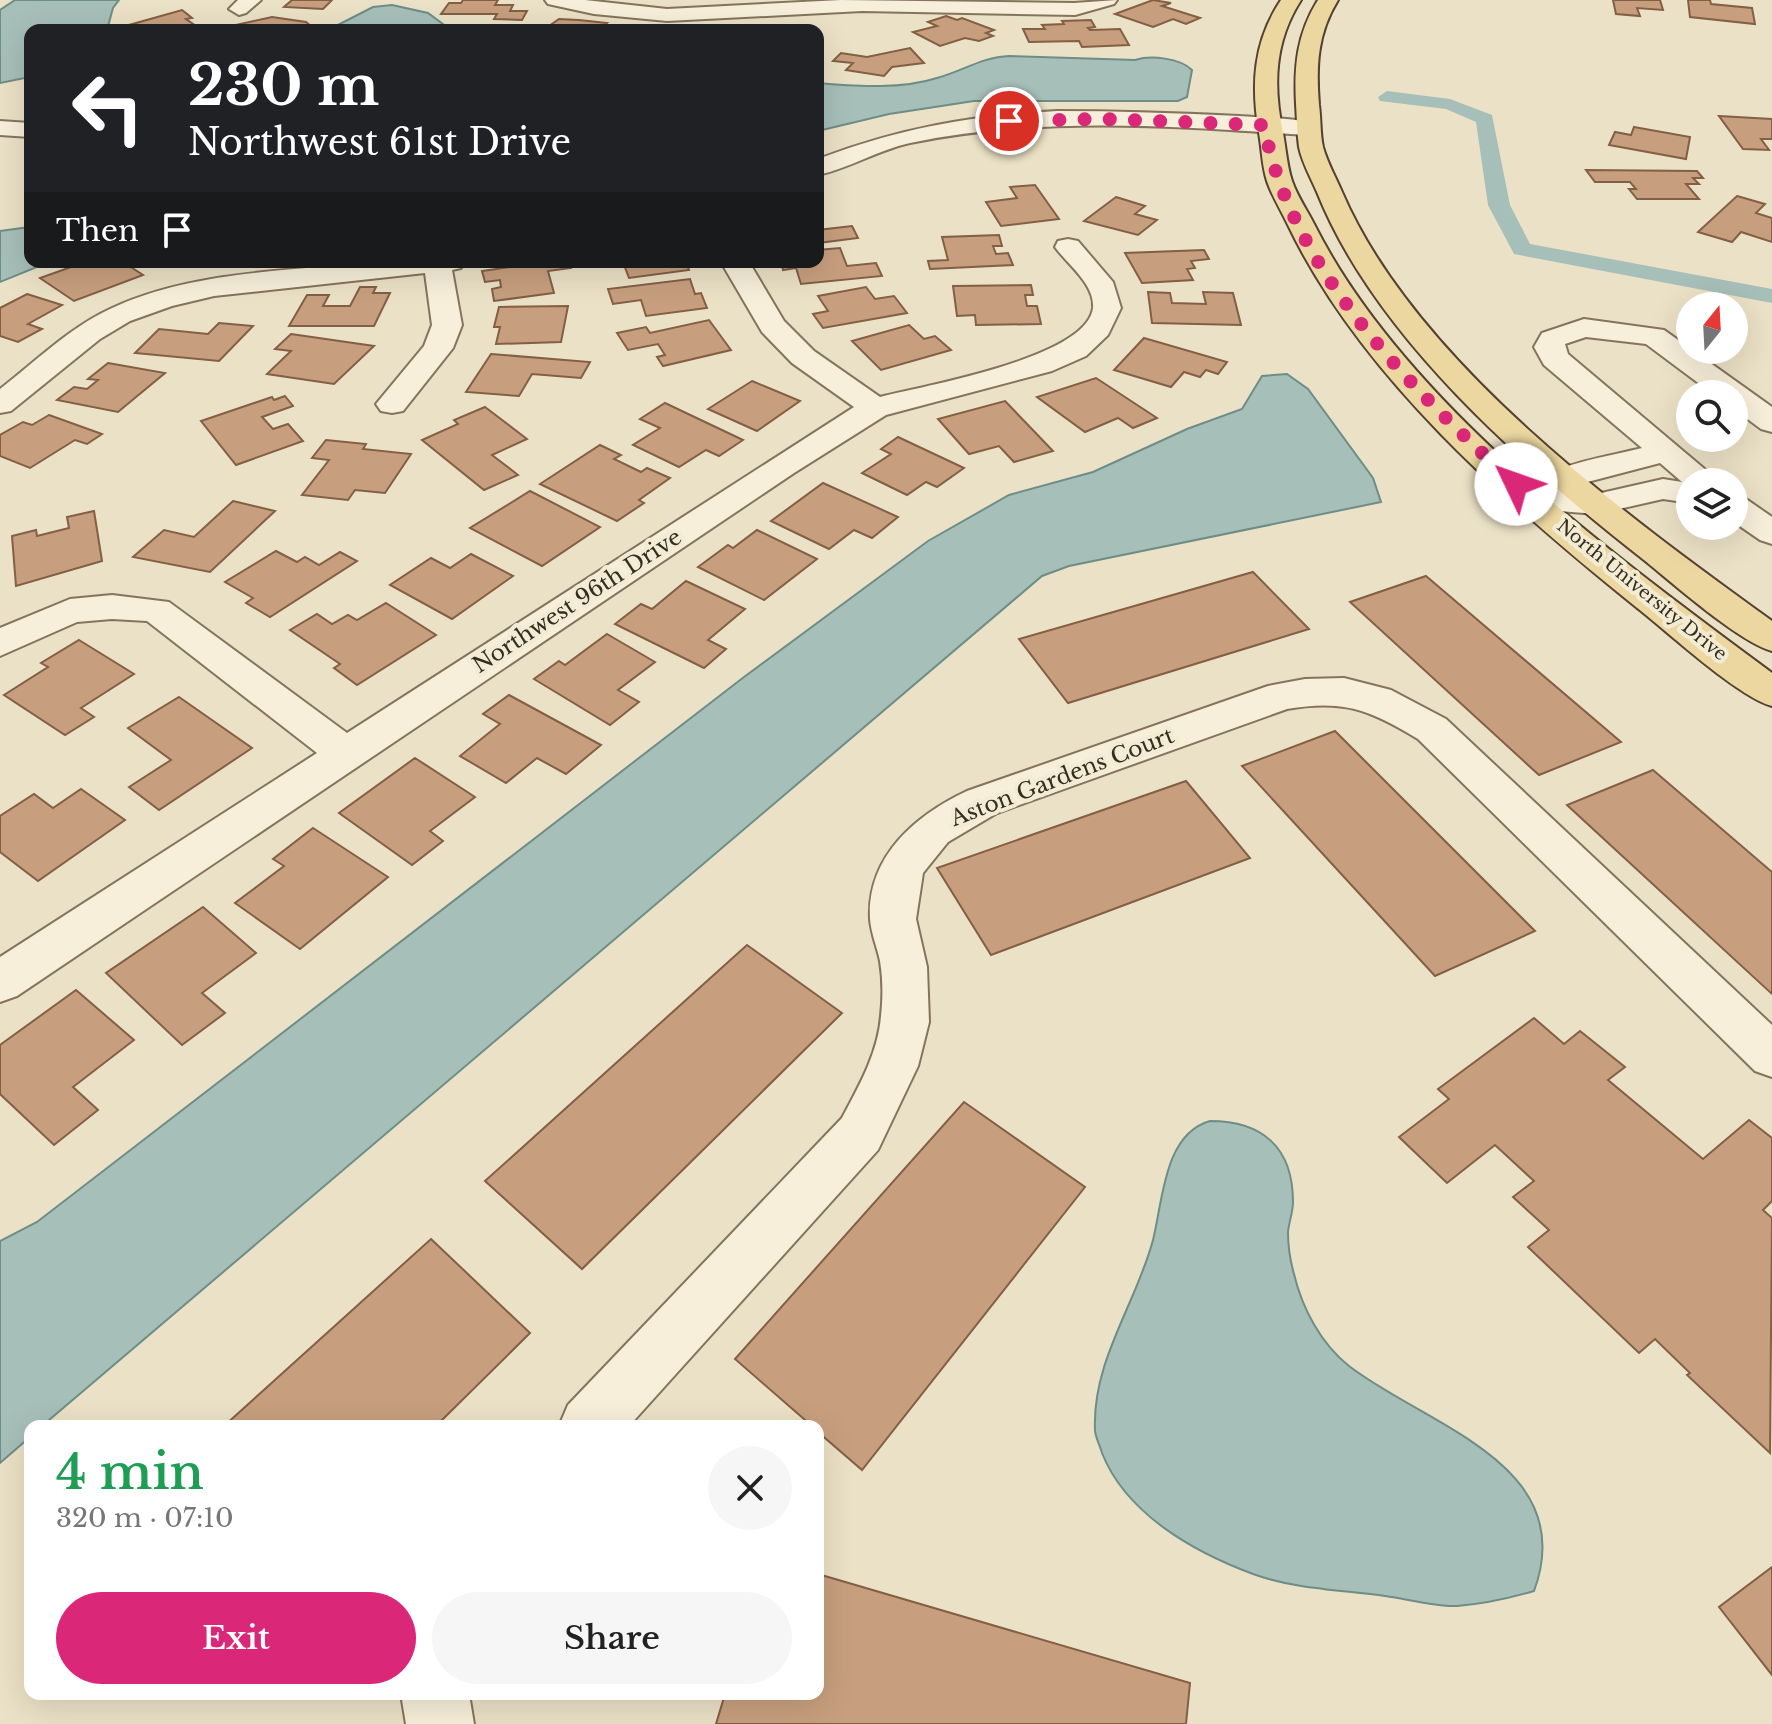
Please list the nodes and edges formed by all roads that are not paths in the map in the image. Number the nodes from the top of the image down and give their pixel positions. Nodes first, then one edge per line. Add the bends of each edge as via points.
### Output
1 (555, 0) edge
2 (1107, 0) edge
3 (1291, 0) edge
4 (1328, 0) edge
5 (862, 2) edge
6 (663, 22) edge
7 (864, 27) dead end
8 (0, 128) edge
9 (24, 130) edge
10 (1266, 133) junction
11 (1307, 136) junction
12 (824, 166) edge
13 (1068, 247) dead end
14 (398, 268) edge
15 (444, 268) edge
16 (738, 268) edge
17 (1715, 380) edge
18 (0, 404) edge
19 (392, 404) dead end
20 (1748, 404) edge
21 (875, 408) junction
22 (1772, 422) edge
23 (1664, 452) junction
24 (1685, 468) edge
25 (1564, 478) junction
26 (1676, 491) edge
27 (1534, 501) junction
28 (1597, 504) junction
29 (1748, 516) edge
30 (1772, 533) edge
31 (1772, 639) edge
32 (0, 643) edge
33 (1772, 693) edge
34 (345, 753) junction
35 (0, 982) edge
36 (1772, 1056) edge
37 (595, 1420) edge
38 (436, 1700) edge
39 (440, 1724) edge

1 - 6 street
2 - 5 street via 1044,10
3 - 10 main road, North University Drive via 1271,40
4 - 11 main road, North University Drive via 1308,47 1303,90
5 - 6 street
5 - 7 street
8 - 9 street
10 - 11 street
10 - 12 street via 1027,133 921,143
10 - 27 main road, North University Drive via 1288,203 1348,304 1395,366
11 - 25 main road, North University Drive via 1330,202 1365,263 1446,367
13 - 21 street, Northwest 96th Drive via 1103,288 1107,308 1098,329 1075,350 1041,365
14 - 18 street via 214,288 164,299 90,333
15 - 19 street via 447,325 438,348
16 - 21 street via 772,326 803,357
17 - 23 street via 1654,336 1584,328 1552,339 1549,347 1555,359
20 - 22 street
21 - 34 street, Northwest 96th Drive
23 - 24 street
23 - 25 street
25 - 27 street
25 - 28 main road, North University Drive
26 - 28 street via 1663,489
27 - 28 street
27 - 33 main road, North University Drive via 1636,589
28 - 31 main road, North University Drive
29 - 30 street
32 - 34 street via 70,611 156,610
34 - 35 street, Northwest 96th Drive
36 - 37 street, Aston Gardens Court via 1432,729 1390,704 1354,691 1319,689 1282,696 982,802 945,819 915,845 898,879 893,914 904,967 905,1021 890,1079 860,1134
38 - 39 street

